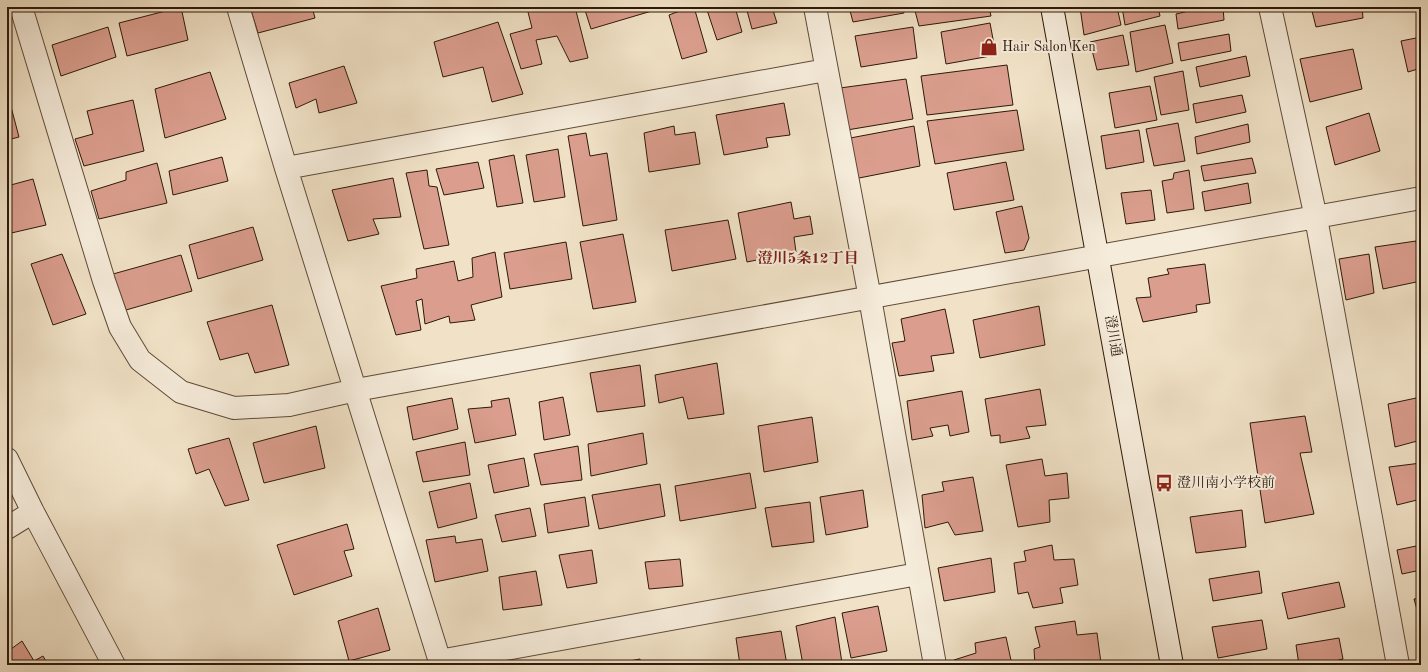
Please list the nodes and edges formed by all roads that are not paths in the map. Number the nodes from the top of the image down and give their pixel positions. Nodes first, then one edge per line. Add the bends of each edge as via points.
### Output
1 (21, 7) edge
2 (238, 7) edge
3 (815, 7) edge
4 (1052, 7) edge
5 (1270, 7) edge
6 (826, 70) junction
7 (286, 168) junction
8 (1421, 198) edge
9 (1316, 218) junction
10 (1098, 256) junction
11 (870, 298) junction
12 (356, 390) junction
13 (7, 459) edge
14 (33, 512) junction
15 (7, 528) edge
16 (918, 574) junction
17 (440, 663) edge
18 (114, 665) edge
19 (935, 665) edge
20 (1172, 665) edge
21 (1398, 665) edge

1 - 12 street via 104,281 120,327 140,360 181,392 234,408 289,405
2 - 7 street
3 - 6 street
4 - 10 street, 澄川通
5 - 9 street
6 - 7 street
6 - 11 street
7 - 12 street
8 - 9 street
9 - 10 street
9 - 21 street
10 - 11 street
10 - 20 street, 澄川通
11 - 12 street
11 - 16 street
12 - 17 street
13 - 14 street
14 - 15 street
14 - 18 street
16 - 17 street
16 - 19 street

